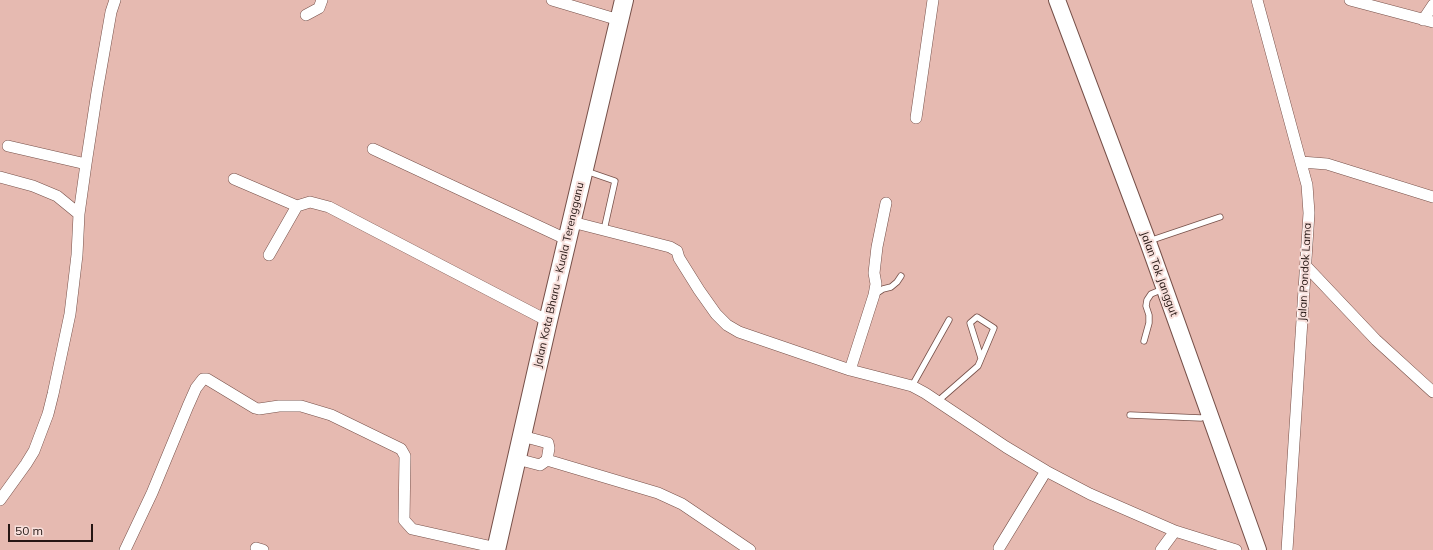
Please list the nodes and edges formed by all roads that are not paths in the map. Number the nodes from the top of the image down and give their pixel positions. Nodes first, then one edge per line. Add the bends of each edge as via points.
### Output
1 (115, 0) edge
2 (322, 0) edge
3 (552, 0) edge
4 (624, 0) edge
5 (933, 0) edge
6 (1057, 0) edge
7 (1257, 0) edge
8 (1350, 0) edge
9 (1433, 4) edge
10 (306, 16) dead end
11 (619, 20) junction
12 (1428, 21) edge
13 (916, 118) dead end
14 (8, 146) dead end
15 (373, 149) dead end
16 (1301, 162) junction
17 (86, 164) junction
18 (584, 171) junction
19 (0, 178) edge
20 (234, 179) dead end
21 (1433, 197) edge
22 (886, 203) dead end
23 (297, 206) junction
24 (79, 214) junction
25 (1220, 217) dead end
26 (572, 222) junction
27 (604, 231) junction
28 (568, 240) junction
29 (1148, 242) junction
30 (270, 255) dead end
31 (1306, 266) junction
32 (901, 276) dead end
33 (1165, 289) junction
34 (874, 295) junction
35 (949, 320) dead end
36 (548, 321) junction
37 (1144, 341) dead end
38 (981, 358) junction
39 (850, 370) junction
40 (912, 386) junction
41 (1433, 392) edge
42 (938, 401) junction
43 (1130, 415) dead end
44 (1210, 415) junction
45 (522, 436) junction
46 (517, 459) junction
47 (548, 460) junction
48 (1046, 471) junction
49 (0, 500) edge
50 (1175, 531) junction
51 (999, 548) dead end
52 (497, 549) edge
53 (1254, 549) edge
54 (125, 550) edge
55 (750, 550) edge
56 (1161, 550) edge
57 (1236, 550) edge
58 (1287, 550) edge

1 - 17 street
2 - 10 street via 318,8
3 - 11 street
4 - 11 main road, Jalan Kota Bharu – Kuala Terengganu
5 - 13 street
6 - 29 main road, Jalan Tok Janggut
7 - 16 street, Jalan Pondok Lama
8 - 12 street
9 - 12 street
11 - 18 main road, Jalan Kota Bharu – Kuala Terengganu
14 - 17 street
15 - 28 street
16 - 21 street via 1327,164
16 - 31 street, Jalan Pondok Lama via 1307,185 1309,213
17 - 24 street
18 - 26 main road, Jalan Kota Bharu – Kuala Terengganu
18 - 27 lane via 615,181
19 - 24 street via 33,186 56,196
20 - 23 street
22 - 34 street via 877,247
23 - 30 street
23 - 36 street via 310,202 329,207
24 - 49 street via 70,314 48,414 34,451
25 - 29 lane
26 - 27 street
26 - 28 main road, Jalan Kota Bharu – Kuala Terengganu
27 - 39 street via 670,247 677,251 716,314 739,332
28 - 36 main road, Jalan Kota Bharu – Kuala Terengganu
29 - 33 main road, Jalan Tok Janggut
31 - 41 street via 1376,340
31 - 58 street, Jalan Pondok Lama
32 - 34 lane via 891,287
33 - 37 lane via 1152,294 1147,300 1149,323
33 - 44 main road, Jalan Tok Janggut
34 - 39 street
35 - 40 lane
36 - 45 main road, Jalan Kota Bharu – Kuala Terengganu
38 - 38 lane via 994,328 977,317 970,323
38 - 42 lane via 978,366
39 - 40 street
40 - 42 street
42 - 48 street
43 - 44 lane via 1201,418
44 - 53 main road, Jalan Tok Janggut
45 - 46 main road, Jalan Kota Bharu – Kuala Terengganu
45 - 47 street via 548,443
46 - 47 street via 540,465
46 - 52 main road, Jalan Kota Bharu – Kuala Terengganu
47 - 55 street via 671,498
48 - 50 street via 1090,494
48 - 51 street
50 - 56 street
50 - 57 street
52 - 54 street via 412,529 404,520 405,456 401,449 324,412 301,406 255,408 203,379 196,388

